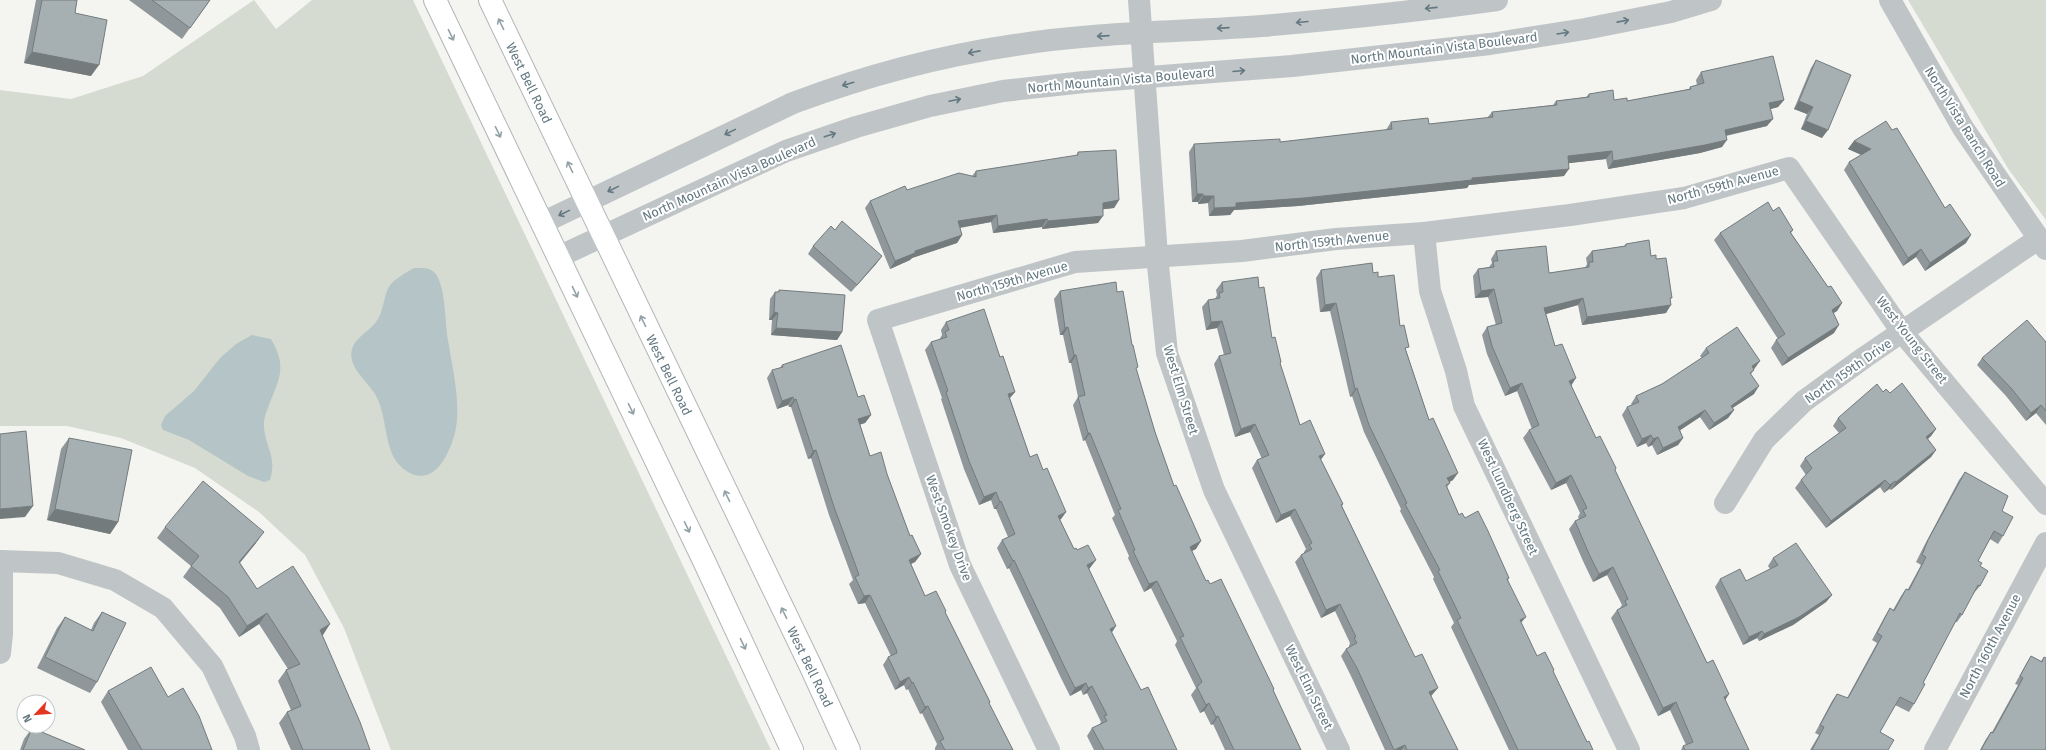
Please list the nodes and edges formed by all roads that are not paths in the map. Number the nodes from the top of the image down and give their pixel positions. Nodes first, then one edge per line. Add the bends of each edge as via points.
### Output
1 (434, 0) edge
2 (490, 0) edge
3 (1139, 0) edge
4 (1497, 0) edge
5 (1711, 0) edge
6 (1890, 0) edge
7 (1142, 33) junction
8 (1144, 78) junction
9 (1788, 168) joint
10 (587, 202) junction
11 (542, 223) junction
12 (1424, 233) junction
13 (603, 236) junction
14 (2042, 244) edge
15 (1157, 256) junction
16 (558, 257) junction
17 (878, 320) joint
18 (1902, 332) junction
19 (1725, 503) dead end
20 (2046, 504) edge
21 (2046, 543) edge
22 (1, 561) edge
23 (0, 653) edge
24 (249, 750) edge
25 (792, 750) edge
26 (849, 750) edge
27 (1049, 750) edge
28 (1339, 750) edge
29 (1628, 750) edge
30 (1934, 750) edge

1 -> 11 main road
10 -> 2 main road, West Bell Road
3 - 7 street, West Elm Street
4 -> 7 street via 1262,26
8 -> 5 street, North Mountain Vista Boulevard via 1292,66 1490,44 1592,28 1671,12
6 - 14 street, North Vista Ranch Road via 1963,128
7 - 8 street, West Elm Street
7 -> 10 street via 1016,44 933,60 830,89 765,115
13 -> 8 street, North Mountain Vista Boulevard via 786,151 895,115 1003,91
8 - 15 street, West Elm Street
9 - 12 street, North 159th Avenue via 1684,198
9 - 18 street, West Young Street
10 -> 11 street
10 - 13 main road, West Bell Road
11 - 16 main road
12 - 15 street, North 159th Avenue via 1336,239 1242,251
12 - 29 street, West Lundberg Street via 1430,291 1456,371 1464,406
13 - 16 street, North Mountain Vista Boulevard
26 -> 13 main road, West Bell Road
14 - 18 street, North 159th Drive
15 - 17 street, North 159th Avenue via 1075,262
15 - 28 street, West Elm Street via 1167,353 1214,490
16 -> 25 main road
17 - 27 street, West Smokey Drive via 960,565
18 - 19 street, North 159th Drive via 1804,401 1764,440
18 - 20 street, West Young Street
21 - 30 street, North 160th Avenue
22 - 23 street
22 - 24 street via 58,563 72,567 115,580 163,608 212,666

